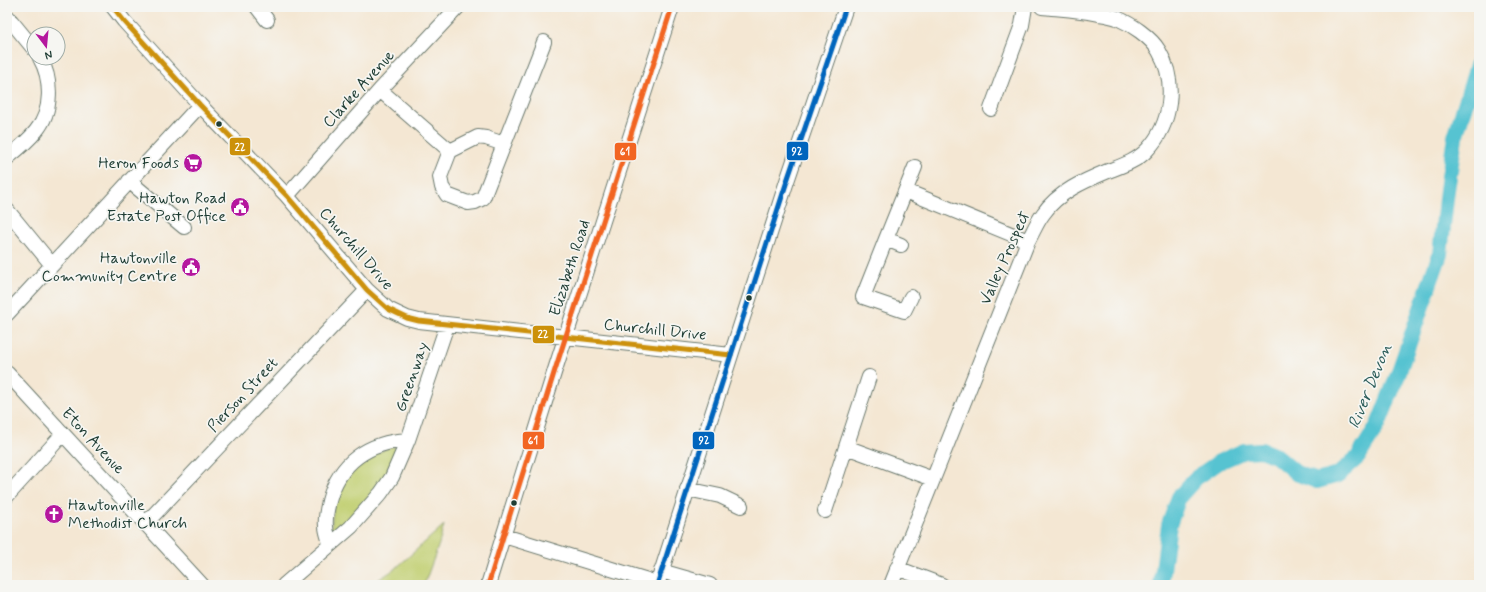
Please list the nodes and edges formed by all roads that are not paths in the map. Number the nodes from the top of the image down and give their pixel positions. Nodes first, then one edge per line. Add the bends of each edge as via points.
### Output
1 (113, 7) edge
2 (258, 7) edge
3 (458, 7) edge
4 (672, 7) edge
5 (846, 7) edge
6 (1025, 7) edge
7 (1042, 7) edge
8 (7, 16) edge
9 (267, 20) dead end
10 (26, 39) edge
11 (544, 42) dead end
12 (44, 66) edge
13 (380, 90) junction
14 (200, 105) junction
15 (991, 109) dead end
16 (504, 144) junction
17 (450, 151) junction
18 (7, 158) edge
19 (915, 167) dead end
20 (129, 181) junction
21 (906, 191) junction
22 (287, 196) junction
23 (7, 210) edge
24 (184, 227) dead end
25 (886, 239) junction
26 (1028, 241) junction
27 (901, 245) dead end
28 (52, 265) junction
29 (367, 290) junction
30 (910, 297) dead end
31 (7, 314) edge
32 (447, 325) junction
33 (566, 338) junction
34 (731, 355) junction
35 (7, 373) edge
36 (869, 377) dead end
37 (63, 434) junction
38 (408, 440) junction
39 (846, 447) junction
40 (933, 479) junction
41 (687, 489) junction
42 (7, 496) edge
43 (741, 506) dead end
44 (825, 511) dead end
45 (145, 524) junction
46 (504, 536) junction
47 (330, 544) junction
48 (898, 568) junction
49 (658, 579) edge
50 (202, 585) edge
51 (284, 585) edge
52 (488, 585) edge
53 (710, 585) edge
54 (891, 585) edge
55 (942, 585) edge

1 - 14 street, Churchill Drive
2 - 9 street
3 - 13 street, Clarke Avenue
4 - 33 street, Elizabeth Road
5 - 34 street
6 - 15 street via 1022,25
7 - 26 street, Valley Prospect via 1116,17 1141,31 1159,50 1168,74 1170,94 1167,116 1158,136 1147,151 1130,162 1085,181 1060,195 1043,213
8 - 10 street
11 - 16 street
12 - 18 street via 49,82 48,105 44,118 37,130
13 - 17 street
13 - 22 street, Clarke Avenue
14 - 20 street
14 - 22 street, Churchill Drive
16 - 17 street via 478,137
16 - 17 street via 483,198 468,203 447,195 442,187 440,177
19 - 21 street
20 - 24 street
20 - 28 street
21 - 25 street
21 - 26 street
22 - 29 street, Churchill Drive
23 - 28 street
25 - 27 street
25 - 30 street via 863,298 904,311
26 - 40 street, Valley Prospect
28 - 31 street
29 - 32 street, Churchill Drive via 397,314 419,321
29 - 45 street, Pierson Street
32 - 33 street, Churchill Drive
32 - 38 street, Greenway
33 - 34 street, Churchill Drive
33 - 46 street, Elizabeth Road
34 - 41 street
35 - 37 street, Eton Avenue
36 - 39 street
37 - 42 street
37 - 45 street, Eton Avenue
38 - 47 street, Greenway via 398,465 381,493 351,527
38 - 47 street via 394,440 364,452 338,478 326,512
39 - 40 street
39 - 44 street
40 - 48 street, Valley Prospect
41 - 43 street via 720,496
41 - 49 street
45 - 50 street, Eton Avenue
46 - 49 street
46 - 52 street, Elizabeth Road
47 - 51 street, Greenway
48 - 54 street, Valley Prospect
48 - 55 street
49 - 53 street

